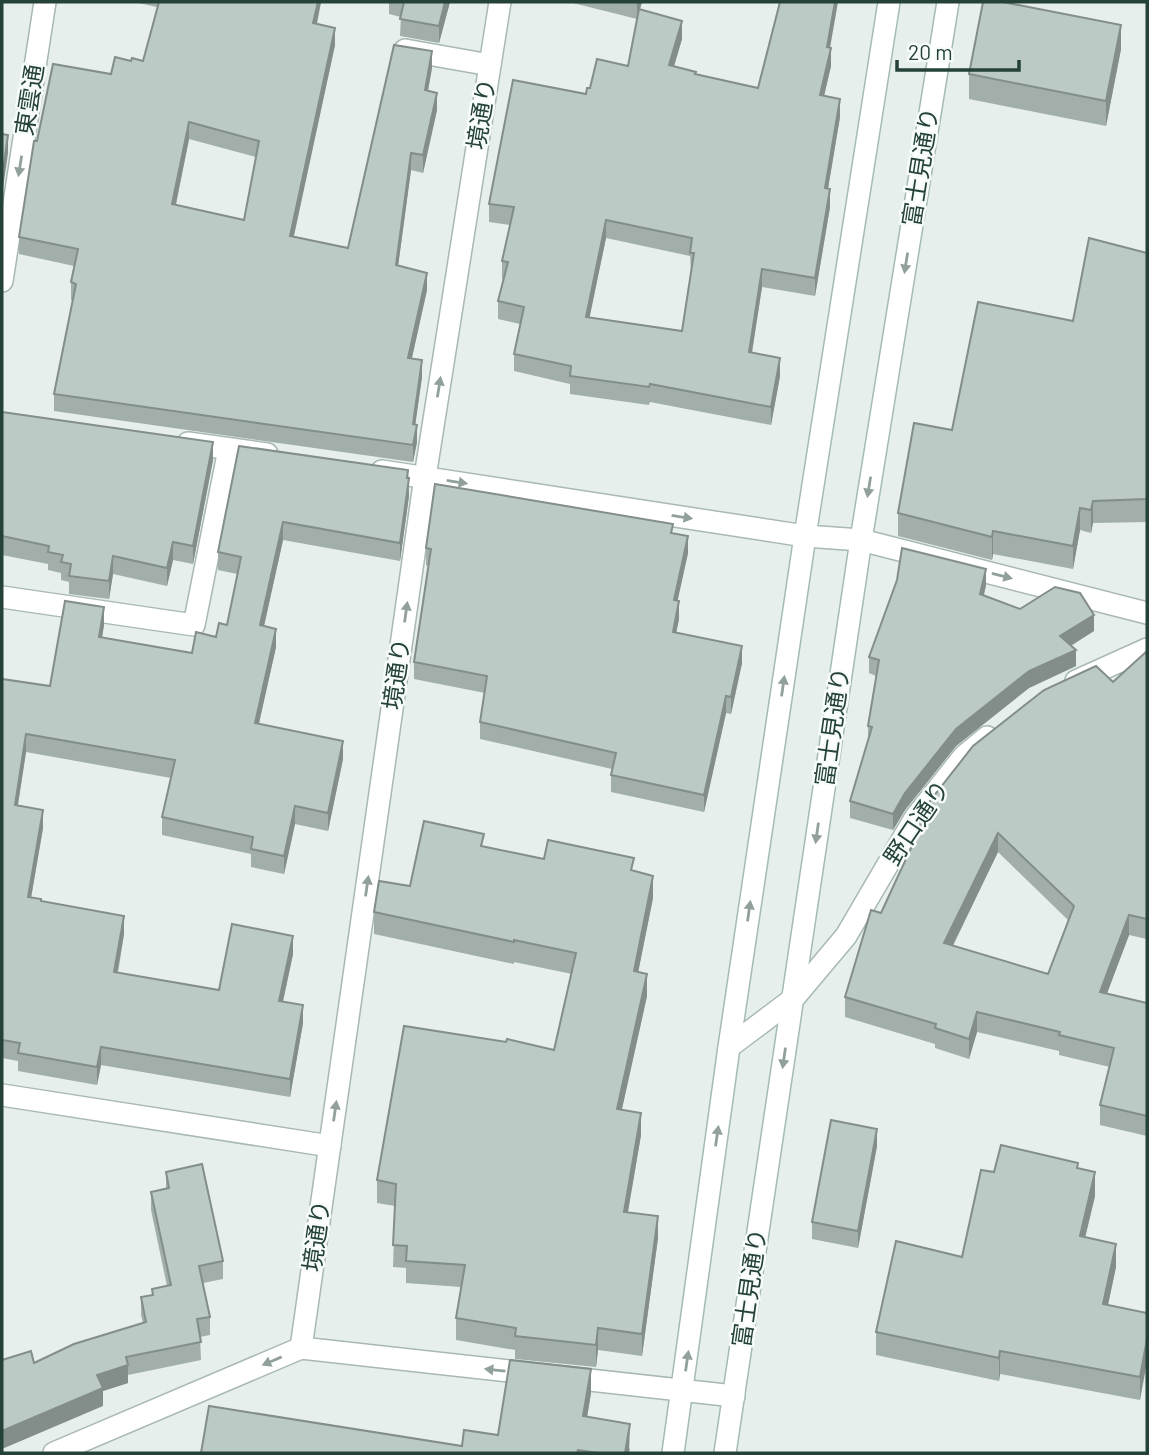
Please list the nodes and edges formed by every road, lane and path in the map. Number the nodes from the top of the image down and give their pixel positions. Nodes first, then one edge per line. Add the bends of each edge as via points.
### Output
1 (45, 2) edge
2 (500, 2) edge
3 (888, 2) edge
4 (948, 2) edge
5 (396, 49) edge
6 (490, 65) junction
7 (2, 281) edge
8 (162, 439) edge
9 (229, 449) junction
10 (281, 456) edge
11 (360, 467) edge
12 (425, 477) junction
13 (805, 536) junction
14 (861, 540) junction
15 (2, 597) edge
16 (1147, 613) edge
17 (1147, 649) edge
18 (1061, 687) edge
19 (1006, 723) edge
20 (793, 999) junction
21 (729, 1047) junction
22 (2, 1095) edge
23 (330, 1146) junction
24 (301, 1348) junction
25 (683, 1390) junction
26 (734, 1396) junction
27 (54, 1453) edge
28 (673, 1453) edge
29 (725, 1453) edge

1 -> 7 street, 東雲通
2 - 6 street, 境通り
3 - 13 street
4 -> 14 street, 富士見通り
5 - 6 street
12 -> 6 street, 境通り
8 - 9 street
9 - 10 street
9 - 15 street via 194,625
11 - 12 street
12 -> 13 street
23 -> 12 street, 境通り
13 - 14 street
21 -> 13 street
14 -> 16 street
14 -> 20 street, 富士見通り
17 - 18 street
19 - 20 street, 野口通り via 964,756 915,818 846,936
20 - 21 street, 野口通り
20 -> 26 street, 富士見通り
25 -> 21 street
22 - 23 street
23 - 24 street, 境通り
25 -> 24 street
24 -> 27 street
25 - 26 street
25 - 28 street
26 - 29 street, 富士見通り

